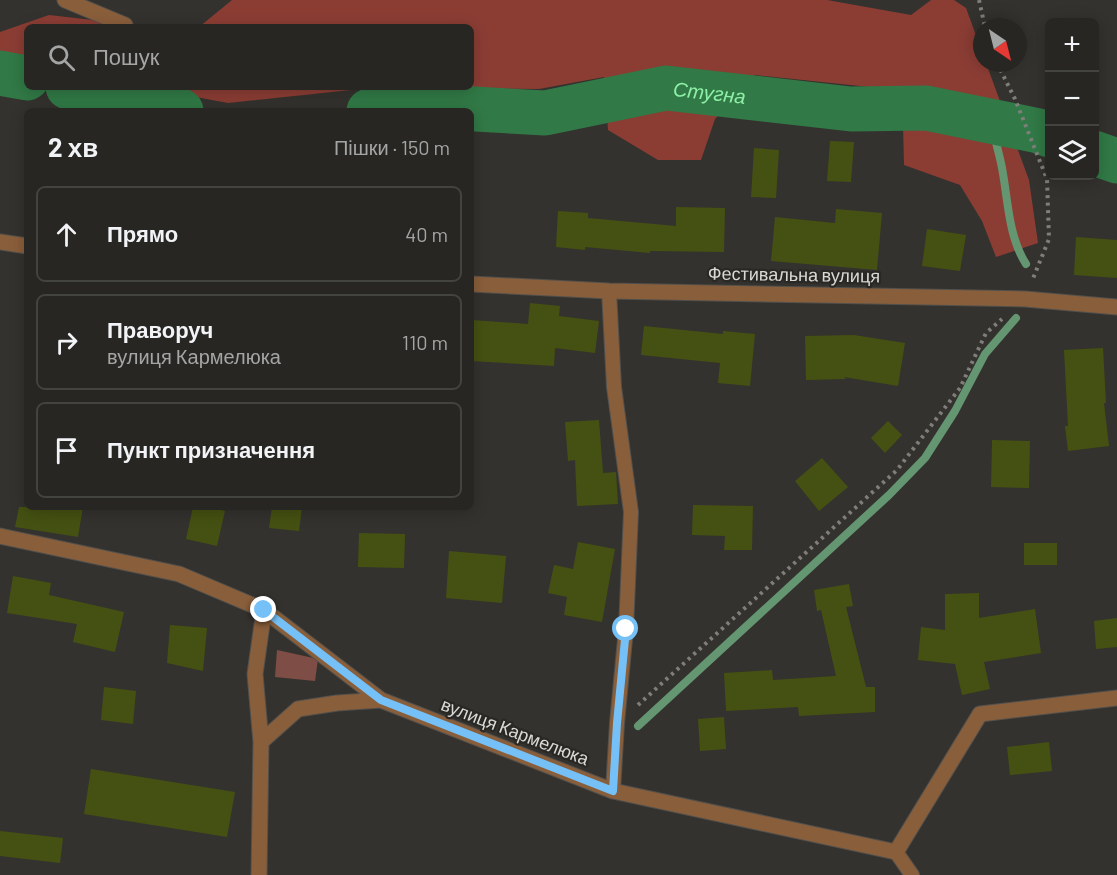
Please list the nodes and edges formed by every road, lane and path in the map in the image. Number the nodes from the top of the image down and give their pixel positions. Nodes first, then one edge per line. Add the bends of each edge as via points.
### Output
1 (65, 0) edge
2 (979, 0) edge
3 (983, 18) edge
4 (123, 24) edge
5 (1001, 72) edge
6 (0, 242) edge
7 (24, 246) edge
8 (474, 284) edge
9 (609, 291) junction
10 (1025, 298) junction
11 (1117, 307) edge
12 (0, 536) edge
13 (264, 610) junction
14 (1117, 698) edge
15 (381, 700) junction
16 (617, 723) junction
17 (261, 742) junction
18 (613, 791) junction
19 (896, 852) junction
20 (259, 875) edge
21 (912, 875) edge

1 - 4 street
2 - 3 path
5 - 10 path via 1047,179 1049,239
6 - 7 street
8 - 9 street, Фестивальна вулиця
9 - 10 street, Фестивальна вулиця
9 - 16 lane via 614,387 631,512
10 - 11 street, Фестивальна вулиця
10 - 16 path via 986,333 960,388 897,470
12 - 13 street, вулиця Кармелюка via 179,574
13 - 15 street, вулиця Кармелюка
13 - 17 street via 255,674
14 - 19 street via 980,714
15 - 17 street via 298,709
15 - 18 street, вулиця Кармелюка
16 - 18 lane
17 - 20 street
18 - 19 street, вулиця Кармелюка
19 - 21 lane

